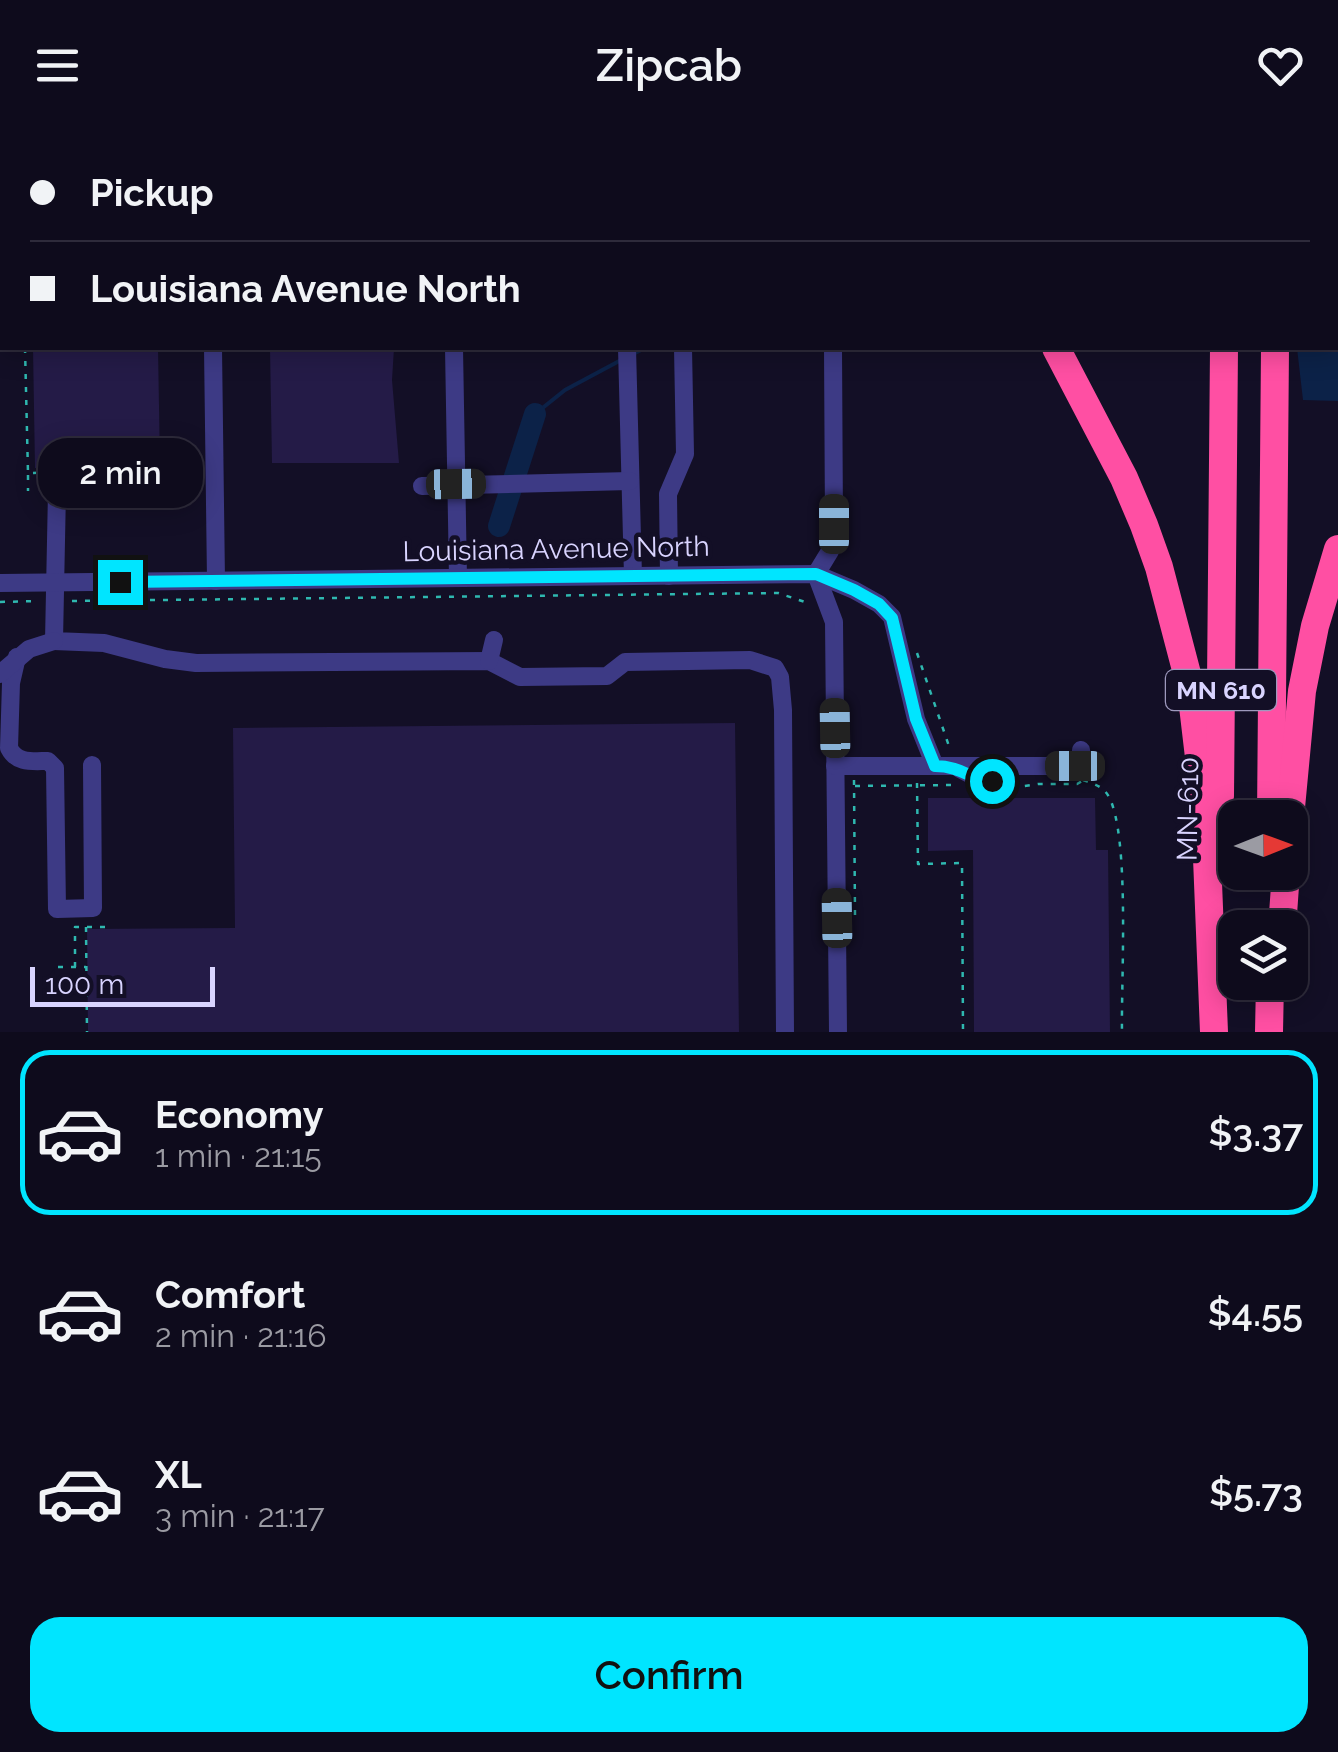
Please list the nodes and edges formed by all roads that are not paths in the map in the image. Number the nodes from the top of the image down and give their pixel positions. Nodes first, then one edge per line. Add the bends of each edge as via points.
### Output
1 (213, 350) edge
2 (454, 350) edge
3 (627, 350) edge
4 (683, 350) edge
5 (833, 350) edge
6 (1039, 350) edge
7 (1057, 350) edge
8 (1224, 350) edge
9 (1275, 350) edge
10 (630, 480) junction
11 (456, 484) junction
12 (422, 486) dead end
13 (57, 491) dead end
14 (1338, 549) edge
15 (816, 574) junction
16 (632, 576) junction
17 (669, 576) junction
18 (458, 578) junction
19 (216, 580) junction
20 (0, 583) edge
21 (55, 592) junction
22 (1166, 598) junction
23 (494, 640) dead end
24 (54, 641) junction
25 (17, 657) junction
26 (489, 661) junction
27 (0, 674) edge
28 (92, 765) dead end
29 (1081, 765) road end
30 (835, 766) junction
31 (1045, 766) junction
32 (947, 771) junction
33 (992, 781) tunnel mouth
34 (1012, 784) tunnel mouth
35 (56, 800) junction
36 (92, 800) junction
37 (1271, 800) edge
38 (1292, 800) edge
39 (785, 1032) edge
40 (838, 1032) edge
41 (1216, 1032) edge

1 - 19 street
2 - 11 street
3 - 10 street
4 - 17 street via 685,454 668,494
5 - 15 street via 834,524 830,550
6 - 22 highway
7 - 22 highway via 1130,491
8 - 41 highway, MN-610 / MN 610
9 - 37 highway, MN 610
10 - 11 street
10 - 16 street
11 - 12 street
11 - 18 street
13 - 21 street
14 - 38 highway via 1302,690
15 - 17 street, Louisiana Avenue North
15 - 30 street via 834,622
15 - 32 street via 879,604 892,618 916,719
16 - 17 street, Louisiana Avenue North
16 - 18 street, Louisiana Avenue North
18 - 19 street, Louisiana Avenue North
19 - 21 street, Louisiana Avenue North
20 - 21 street, Louisiana Avenue North
21 - 24 street
22 - 41 highway via 1199,735
23 - 26 street
24 - 25 street
24 - 26 street via 104,643 196,662
25 - 27 street
25 - 35 street via 9,748 22,760 52,763
26 - 39 street via 520,677 607,676 624,662 750,660 775,668 783,710
28 - 36 street
29 - 31 street
30 - 32 street
30 - 40 street
31 - 32 street
31 - 34 street
32 - 33 street
35 - 36 street
35 - 36 street via 57,909 93,908

